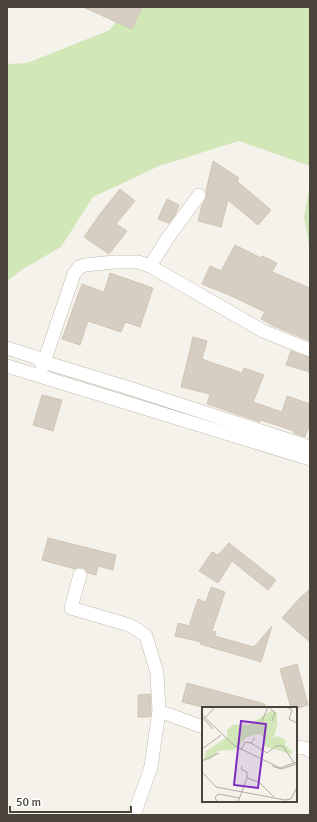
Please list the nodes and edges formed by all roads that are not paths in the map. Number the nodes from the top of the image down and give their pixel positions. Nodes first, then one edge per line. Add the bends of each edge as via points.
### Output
1 (199, 196) dead end
2 (150, 266) junction
3 (7, 348) edge
4 (310, 350) edge
5 (44, 362) junction
6 (7, 366) edge
7 (39, 376) junction
8 (310, 447) edge
9 (310, 459) edge
10 (80, 575) dead end
11 (159, 711) junction
12 (202, 727) edge
13 (297, 747) edge
14 (310, 751) edge
15 (134, 815) edge

1 - 2 street
2 - 4 street via 263,331
2 - 5 street via 128,262 80,267 74,274
3 - 5 street via 36,356
5 - 7 street
5 - 8 street
6 - 7 street
7 - 9 street
10 - 11 street via 71,608 129,625 146,636 157,673
11 - 12 street
11 - 15 street via 150,767
13 - 14 street

